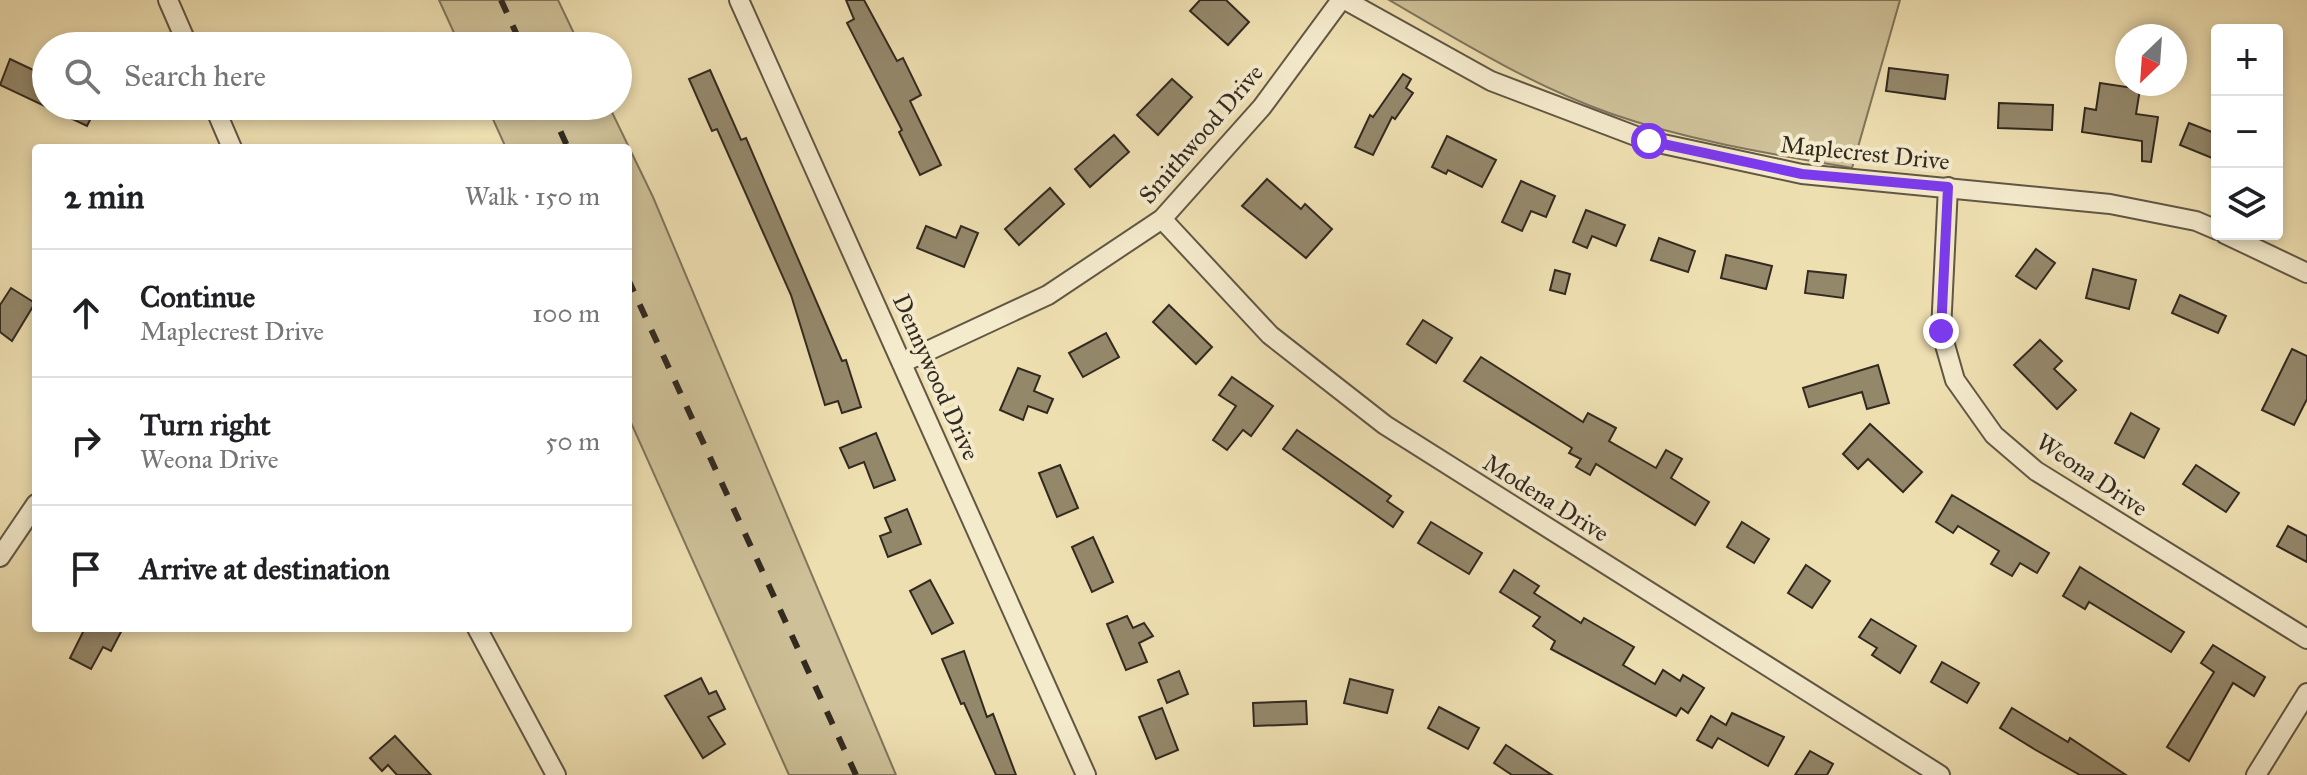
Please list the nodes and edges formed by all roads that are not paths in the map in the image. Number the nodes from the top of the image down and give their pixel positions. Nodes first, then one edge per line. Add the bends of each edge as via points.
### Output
1 (168, 0) edge
2 (739, 0) edge
3 (1343, 0) edge
4 (182, 32) edge
5 (220, 120) edge
6 (230, 144) edge
7 (1948, 187) junction
8 (1162, 219) junction
9 (2211, 227) edge
10 (2238, 240) edge
11 (2307, 273) edge
12 (904, 362) junction
13 (32, 510) edge
14 (0, 557) edge
15 (479, 632) edge
16 (2307, 639) edge
17 (2307, 693) edge
18 (556, 775) edge
19 (1086, 775) edge
20 (1940, 775) edge
21 (2256, 775) edge

1 - 4 street
2 - 12 street, Dennywood Drive
3 - 7 street, Maplecrest Drive via 1491,81 1649,141 1802,174
3 - 8 street, Smithwood Drive via 1262,107
5 - 6 street
7 - 9 street, Maplecrest Drive via 2110,204
7 - 16 street, Weona Drive via 1941,331 1955,380 1994,435 2036,471
8 - 12 street, Smithwood Drive via 1048,295
8 - 20 street, Modena Drive via 1270,335 1385,425
10 - 11 street
12 - 19 street, Dennywood Drive
13 - 14 street
15 - 18 street
17 - 21 street

